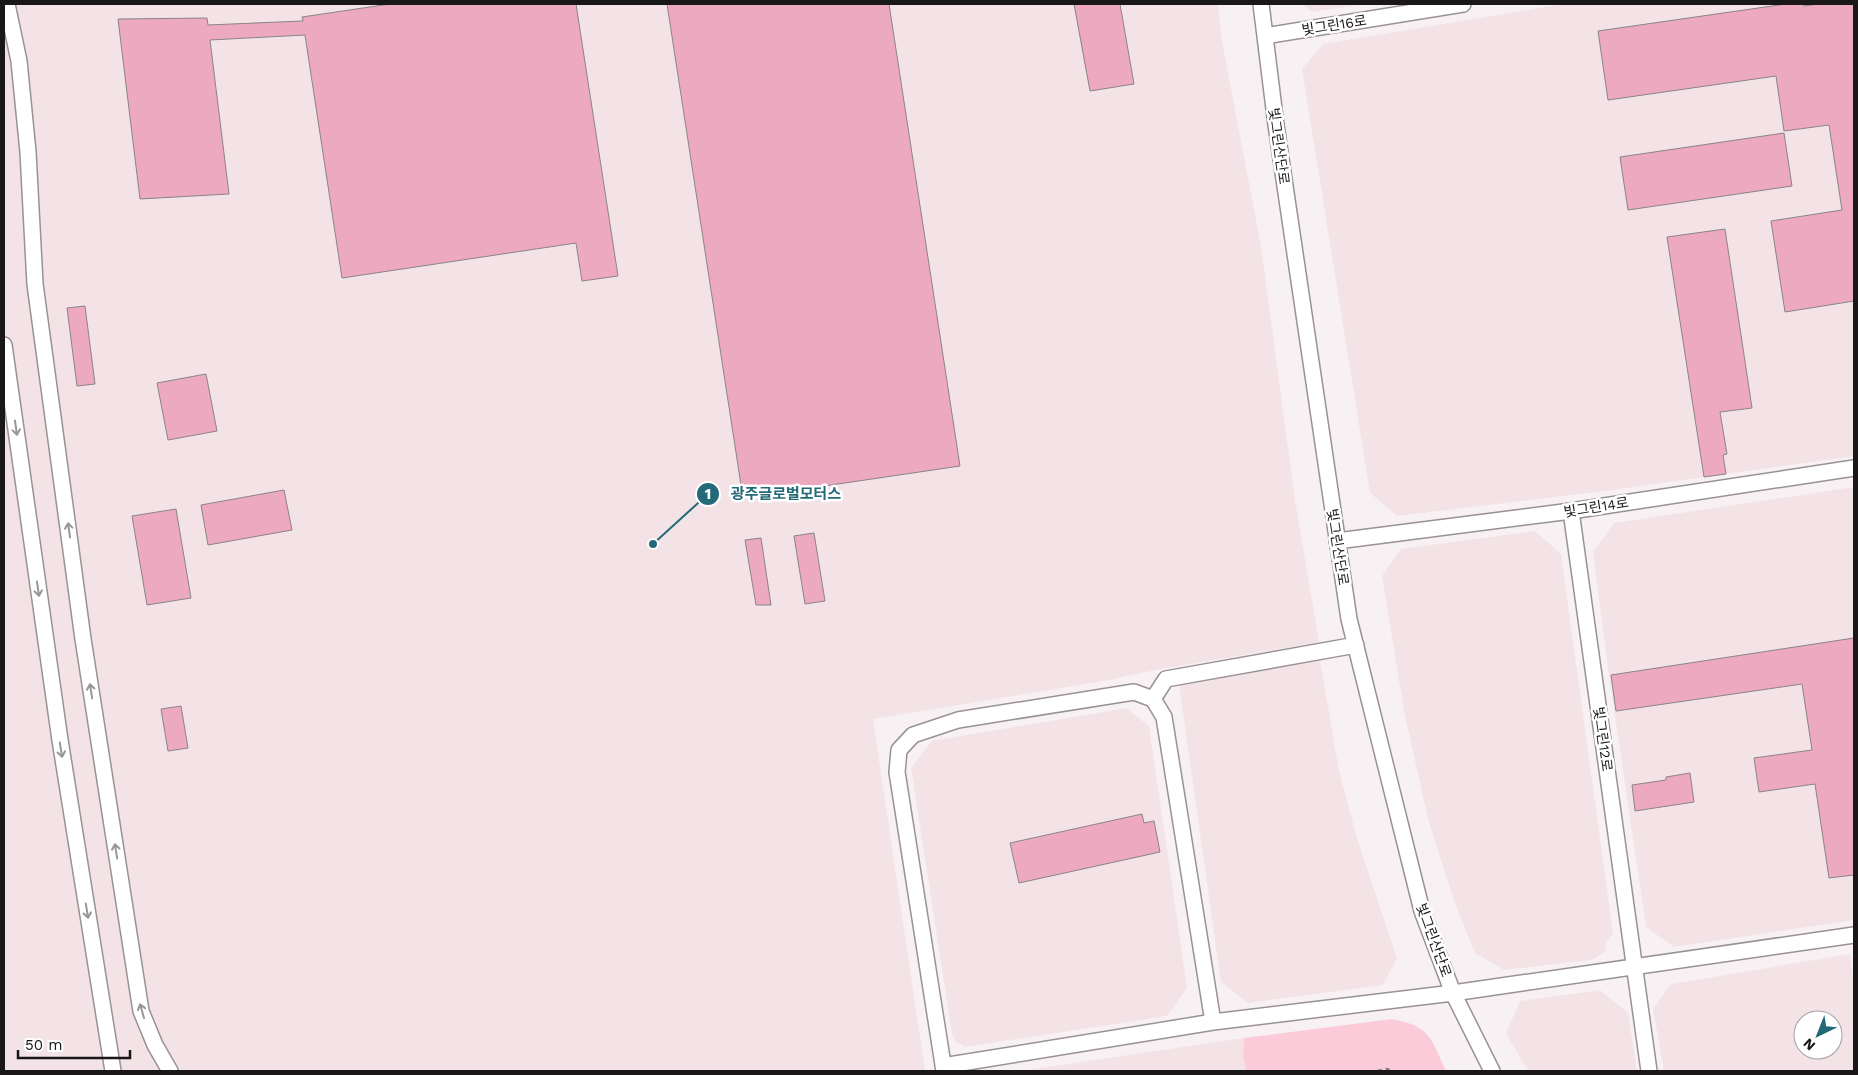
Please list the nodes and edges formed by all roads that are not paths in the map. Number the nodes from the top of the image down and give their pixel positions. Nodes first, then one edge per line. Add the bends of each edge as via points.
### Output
1 (7, 4) edge
2 (1261, 4) edge
3 (1462, 4) edge
4 (1265, 36) junction
5 (4, 346) edge
6 (1854, 468) edge
7 (1571, 511) junction
8 (1337, 542) junction
9 (1356, 645) junction
10 (1152, 699) junction
11 (1854, 935) edge
12 (1634, 968) junction
13 (1453, 993) junction
14 (1213, 1022) junction
15 (944, 1069) edge
16 (113, 1071) edge
17 (170, 1071) edge
18 (1492, 1071) edge
19 (1649, 1071) edge

17 -> 1 street via 141,1011 85,649 35,284 19,60
2 - 4 street, 빛그린산단로
3 - 4 street, 빛그린16로
4 - 8 street, 빛그린산단로
5 -> 16 street via 60,740
6 - 7 street, 빛그린14로
7 - 8 street, 빛그린14로
7 - 12 street, 빛그린12로
8 - 9 street, 빛그린산단로
9 - 10 street via 1166,679
9 - 13 street, 빛그린산단로 via 1422,911
10 - 14 street via 1164,717
10 - 15 street via 1134,692 958,720 914,736 898,750 897,772
11 - 12 street
12 - 13 street
12 - 19 street, 빛그린12로
13 - 14 street
13 - 18 street, 빛그린산단로
14 - 15 street

